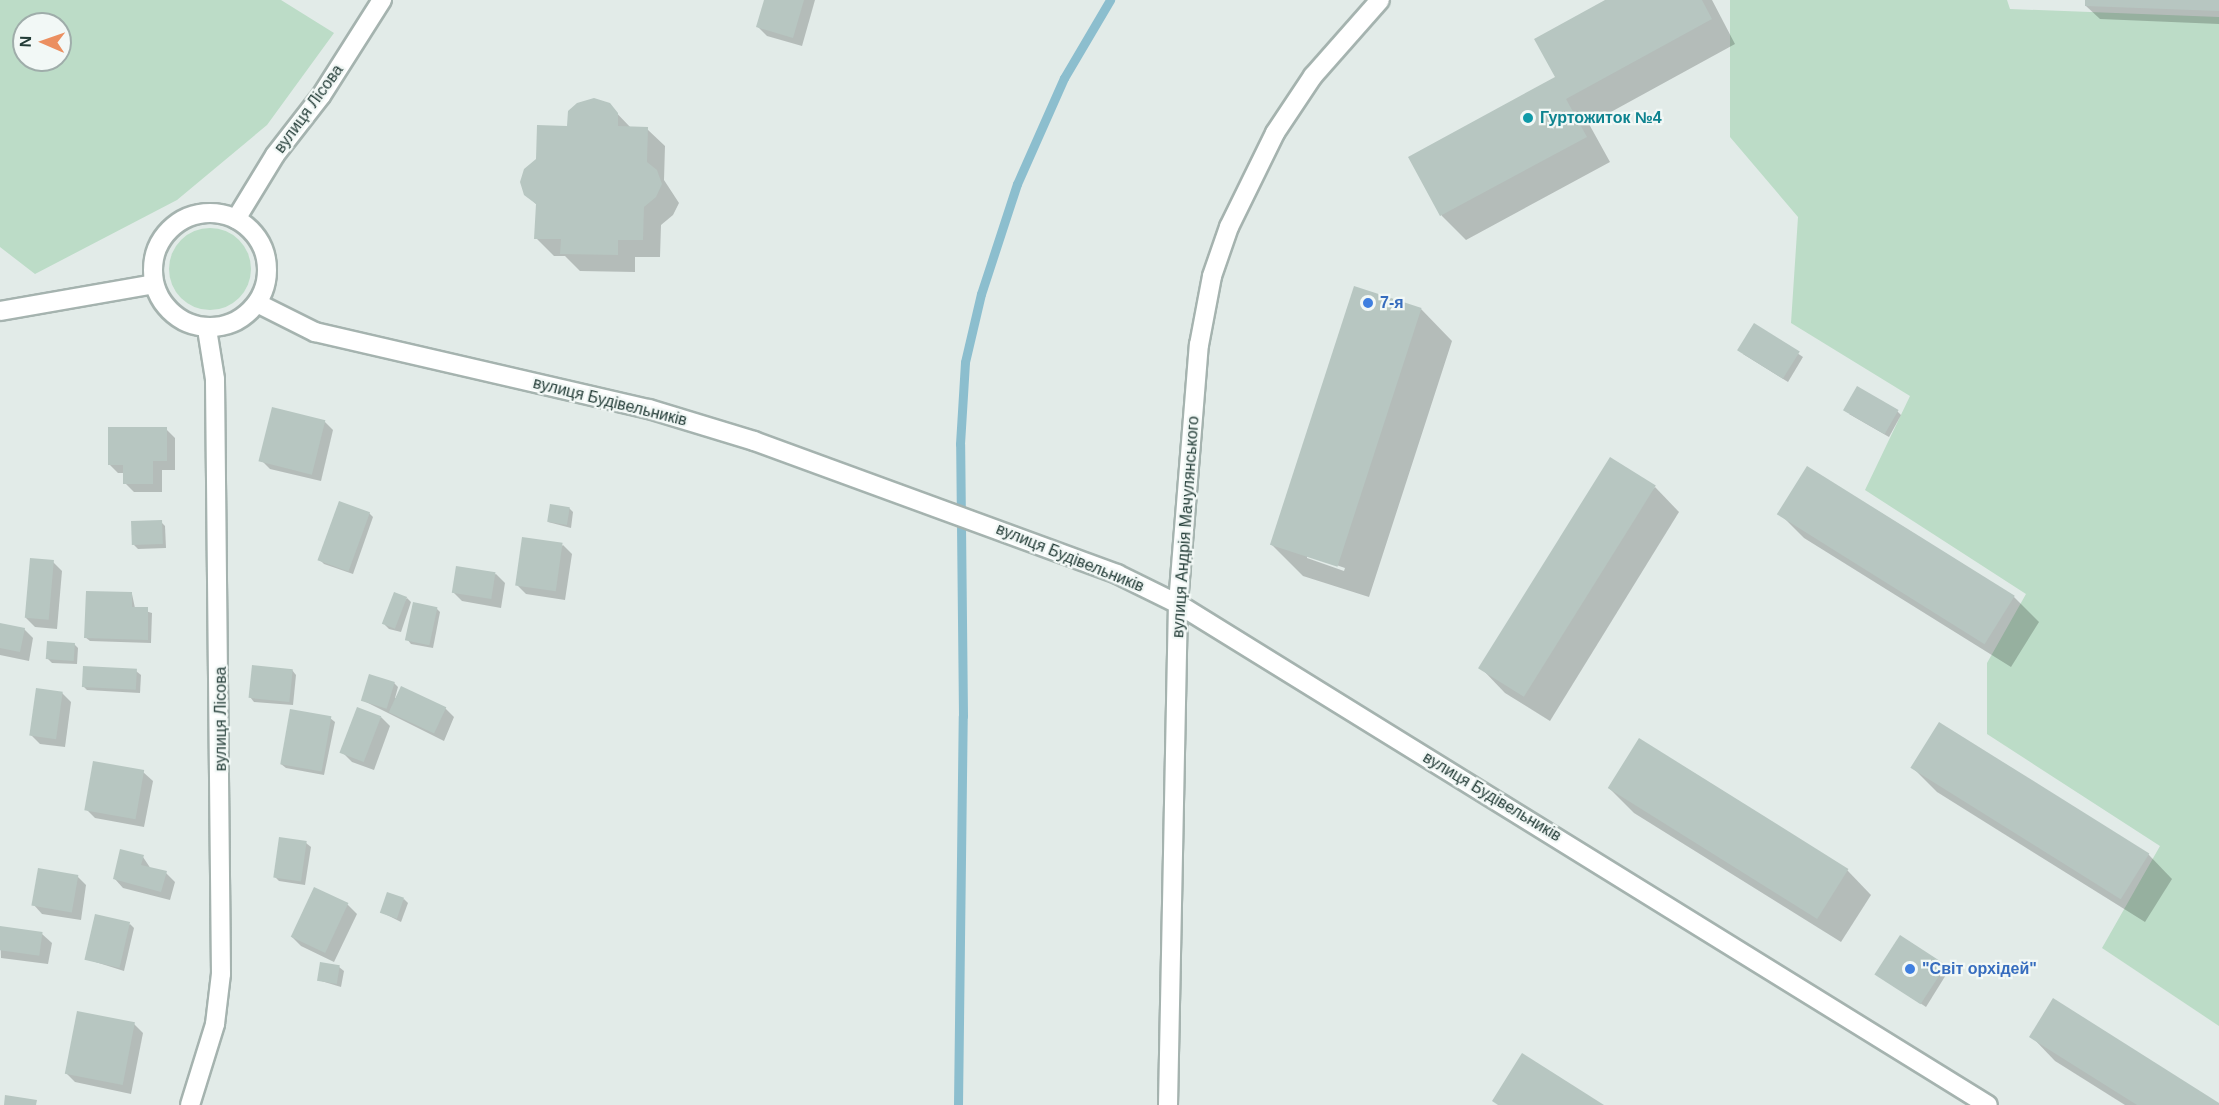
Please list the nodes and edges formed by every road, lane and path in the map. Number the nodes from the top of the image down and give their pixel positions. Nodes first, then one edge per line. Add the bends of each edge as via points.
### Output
1 (382, 0) edge
2 (1380, 0) edge
3 (236, 219) junction
4 (154, 284) junction
5 (257, 303) junction
6 (0, 310) edge
7 (207, 328) junction
8 (1178, 604) junction
9 (190, 1105) edge
10 (1168, 1105) edge
11 (1988, 1105) edge

1 - 3 street, вулиця Лісова via 321,96 275,155
2 - 8 street, вулиця Андрія Мачулянського via 1313,76 1275,133 1228,227 1212,276 1199,345
3 - 4 street via 200,213 174,225 157,247 152,265
3 - 5 street via 263,247 266,285
4 - 6 street
4 - 7 street via 160,301 173,315
5 - 7 street via 238,321
5 - 8 street, вулиця Будівельників via 315,332 649,409 799,457 1094,565
7 - 9 street, вулиця Лісова via 215,391 221,974 215,1024
8 - 10 street, вулиця Андрія Мачулянського
8 - 11 street, вулиця Будівельників

